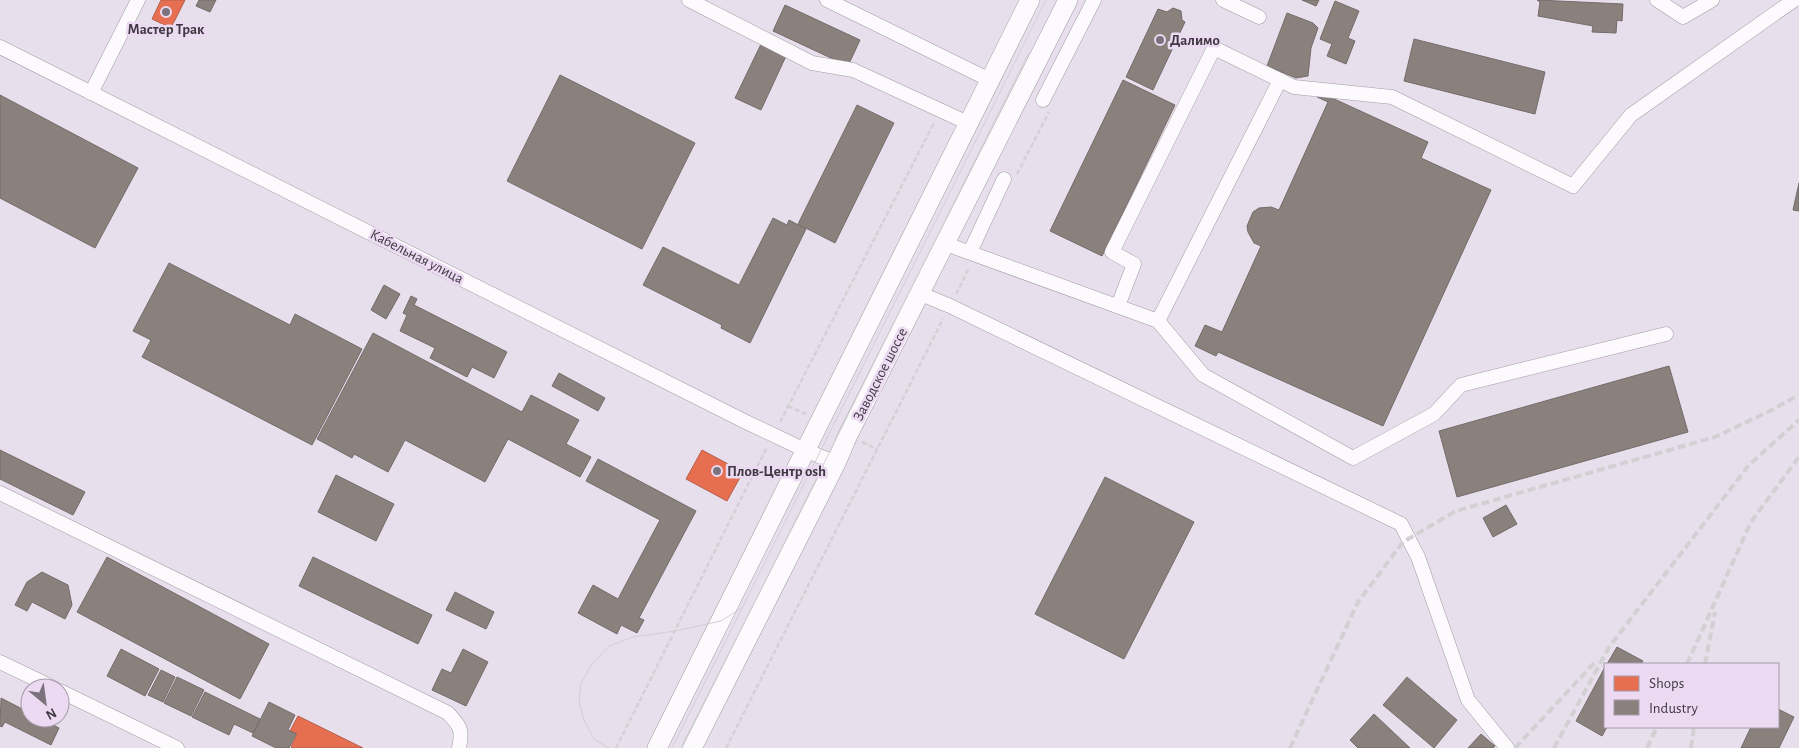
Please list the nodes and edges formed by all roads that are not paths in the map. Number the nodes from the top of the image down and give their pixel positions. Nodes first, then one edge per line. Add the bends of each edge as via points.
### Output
1 (138, 0) edge
2 (689, 0) edge
3 (827, 0) edge
4 (1030, 0) edge
5 (1068, 0) edge
6 (1094, 0) edge
7 (1223, 0) edge
8 (1657, 0) edge
9 (1712, 0) edge
10 (1794, 0) edge
11 (1259, 17) dead end
12 (0, 47) edge
13 (990, 80) junction
14 (1280, 80) junction
15 (91, 93) junction
16 (1048, 102) road end
17 (968, 123) junction
18 (1010, 177) road end
19 (946, 244) junction
20 (973, 253) junction
21 (921, 294) junction
22 (1118, 306) junction
23 (1158, 321) junction
24 (1666, 334) dead end
25 (805, 450) junction
26 (836, 463) junction
27 (0, 493) edge
28 (0, 662) edge
29 (33, 678) edge
30 (70, 696) edge
31 (177, 748) edge
32 (458, 748) edge
33 (657, 748) edge
34 (692, 748) edge
35 (1507, 748) edge

1 - 15 street
2 - 17 street via 812,62 854,70
3 - 13 street
4 - 13 main road
5 - 19 main road, Заводское шоссе
6 - 16 street
7 - 11 street
8 - 9 street via 1683,18
10 - 14 street via 1631,115 1574,186 1392,97 1294,87
12 - 15 street, Кабельная улица
13 - 17 main road
14 - 22 street via 1214,48 1112,252 1134,264
14 - 23 street
15 - 25 street, Кабельная улица
17 - 25 main road
18 - 20 street
19 - 20 street
19 - 21 main road, Заводское шоссе
20 - 22 street
21 - 26 main road, Заводское шоссе
21 - 35 street via 1401,524 1418,557 1468,700
22 - 23 street
23 - 24 street via 1203,375 1353,458 1434,414 1461,385
25 - 26 street, Кабельная улица
25 - 33 main road
26 - 34 main road, Заводское шоссе
27 - 32 street via 448,712 460,726
28 - 29 street
30 - 31 street

